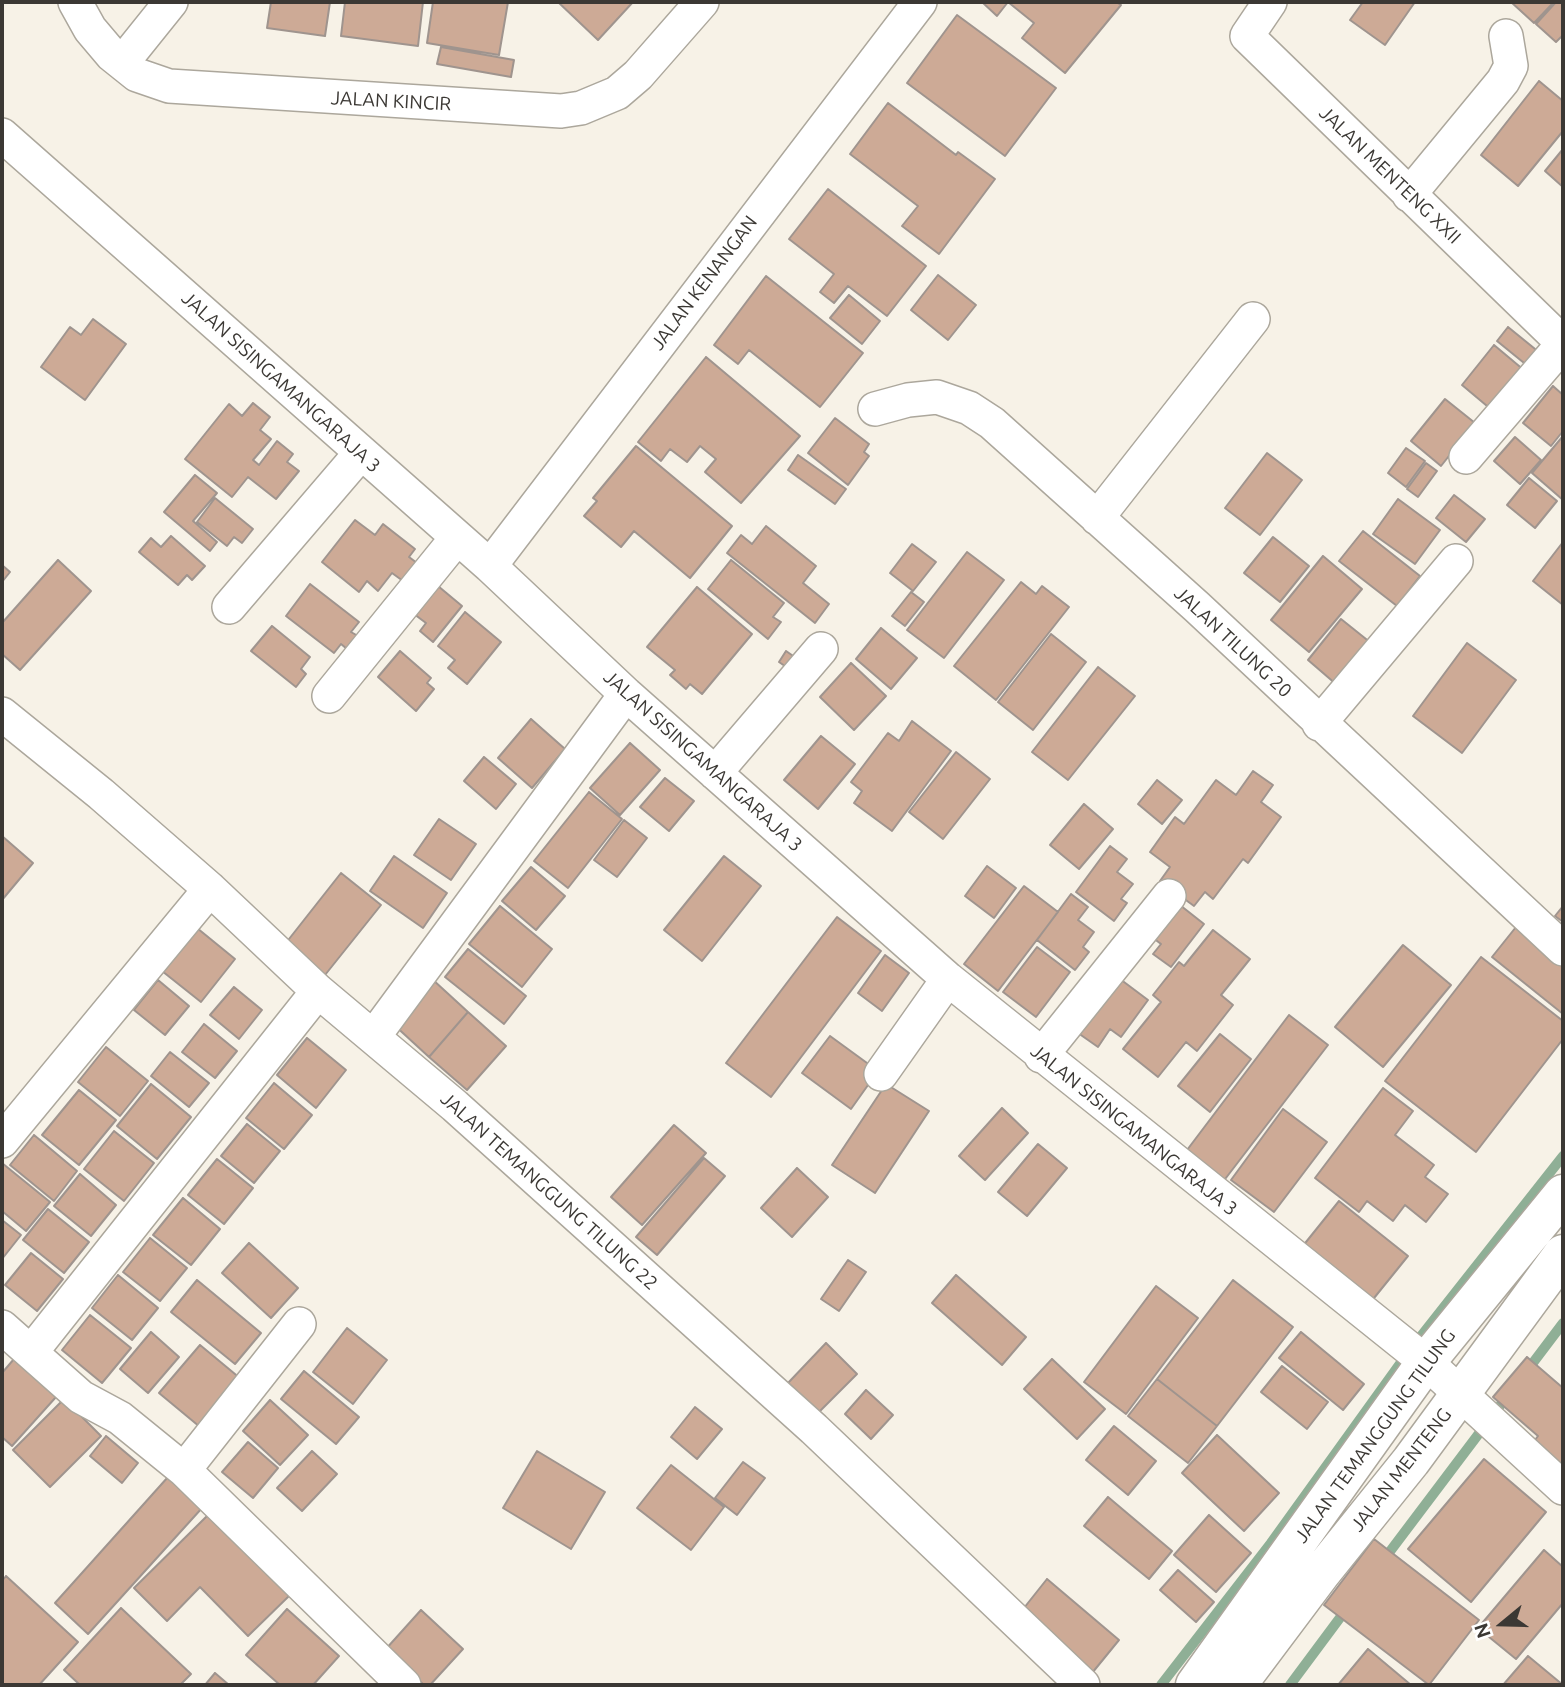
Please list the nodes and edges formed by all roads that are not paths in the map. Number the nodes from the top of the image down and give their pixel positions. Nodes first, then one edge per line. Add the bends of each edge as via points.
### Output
1 (75, 2) edge
2 (171, 2) edge
3 (702, 2) edge
4 (920, 2) edge
5 (1270, 2) edge
6 (1506, 36) dead end
7 (122, 63) junction
8 (2, 135) edge
9 (1409, 195) junction
10 (1253, 319) dead end
11 (1563, 343) edge
12 (874, 409) dead end
13 (360, 454) junction
14 (1466, 457) dead end
15 (1097, 518) junction
16 (456, 539) junction
17 (1456, 561) dead end
18 (490, 566) junction
19 (229, 607) dead end
20 (821, 649) dead end
21 (626, 694) junction
22 (329, 696) dead end
23 (2, 714) edge
24 (1319, 724) junction
25 (715, 773) junction
26 (210, 889) junction
27 (1169, 896) dead end
28 (1563, 948) edge
29 (948, 979) junction
30 (318, 991) junction
31 (374, 1036) junction
32 (1041, 1056) junction
33 (881, 1074) dead end
34 (2, 1141) edge
35 (1563, 1194) edge
36 (1563, 1254) edge
37 (299, 1324) dead end
38 (12, 1340) edge
39 (1426, 1362) junction
40 (1459, 1394) junction
41 (184, 1470) junction
42 (1563, 1488) edge
43 (404, 1685) edge
44 (1083, 1685) edge
45 (1195, 1685) edge
46 (1237, 1685) edge

1 - 7 street, JALAN KINCIR via 102,45
2 - 7 street
3 - 7 street, JALAN KINCIR via 617,93 582,108 561,111 185,88 156,83
4 - 18 street, JALAN KENANGAN
5 - 9 street, JALAN MENTENG XXII via 1247,36
6 - 9 street via 1511,66 1503,81
8 - 13 street, JALAN SISINGAMANGARAJA 3
9 - 11 street, JALAN MENTENG XXII
10 - 15 street
11 - 14 street
12 - 15 street, JALAN TILUNG 20 via 937,397 969,408 992,423
13 - 16 street, JALAN SISINGAMANGARAJA 3
13 - 19 street
15 - 24 street, JALAN TILUNG 20
16 - 18 street, JALAN SISINGAMANGARAJA 3
16 - 22 street
17 - 24 street
18 - 21 street, JALAN SISINGAMANGARAJA 3
20 - 25 street
21 - 25 street, JALAN SISINGAMANGARAJA 3
21 - 31 street
23 - 26 street, JALAN TEMANGGUNG TILUNG 22
24 - 28 street, JALAN TILUNG 20
25 - 29 street, JALAN SISINGAMANGARAJA 3
26 - 30 street, JALAN TEMANGGUNG TILUNG 22
26 - 34 street
27 - 32 street
29 - 32 street, JALAN SISINGAMANGARAJA 3
29 - 33 street
30 - 31 street, JALAN TEMANGGUNG TILUNG 22
30 - 38 street
31 - 44 street, JALAN TEMANGGUNG TILUNG 22 via 814,1429
32 - 39 street, JALAN SISINGAMANGARAJA 3
35 - 39 street, JALAN TEMANGGUNG TILUNG
36 - 40 street, JALAN MENTENG
37 - 41 street
38 - 41 street via 81,1398 120,1418
39 - 40 street, JALAN SISINGAMANGARAJA 3
39 - 45 street, JALAN TEMANGGUNG TILUNG
40 - 42 street, JALAN SISINGAMANGARAJA 3
40 - 46 street, JALAN MENTENG
41 - 43 street

